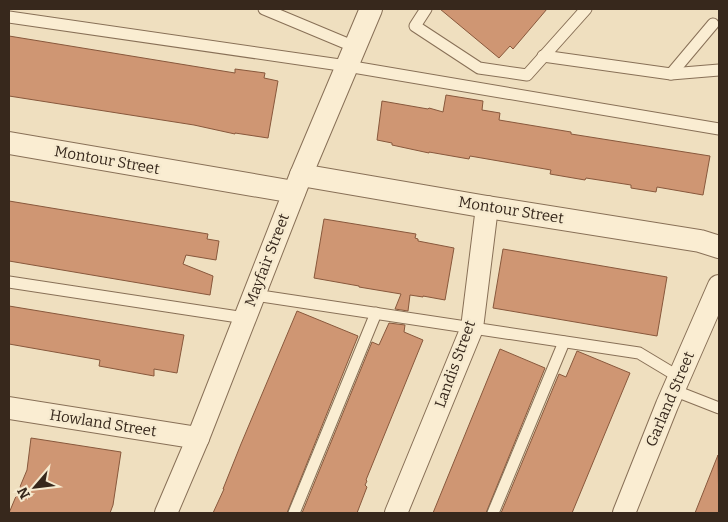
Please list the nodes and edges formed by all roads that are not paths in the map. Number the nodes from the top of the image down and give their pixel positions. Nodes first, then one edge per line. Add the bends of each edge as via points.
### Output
1 (264, 9) edge
2 (371, 9) edge
3 (426, 9) edge
4 (586, 9) edge
5 (9, 17) edge
6 (713, 24) dead end
7 (543, 56) junction
8 (351, 57) junction
9 (719, 70) edge
10 (670, 74) junction
11 (719, 129) edge
12 (9, 143) edge
13 (298, 183) junction
14 (487, 206) junction
15 (719, 248) edge
16 (9, 282) edge
17 (719, 286) edge
18 (254, 295) junction
19 (376, 313) junction
20 (245, 318) junction
21 (472, 328) junction
22 (564, 342) junction
23 (676, 383) junction
24 (9, 408) edge
25 (719, 408) edge
26 (198, 438) junction
27 (166, 513) edge
28 (294, 513) edge
29 (396, 513) edge
30 (493, 513) edge
31 (624, 513) edge

1 - 8 lane
2 - 8 street, Mayfair Street
3 - 7 lane via 415,26 479,68 527,75
4 - 7 lane
5 - 8 lane
6 - 10 lane
7 - 10 lane
8 - 11 lane
8 - 13 street, Mayfair Street
9 - 10 lane
12 - 13 street, Montour Street
13 - 14 street, Montour Street
13 - 18 street, Mayfair Street
14 - 15 street, Montour Street via 700,241
14 - 21 street, Landis Street
16 - 20 lane
17 - 23 street, Garland Street
18 - 19 lane
18 - 20 street, Mayfair Street
19 - 21 lane
19 - 28 lane
20 - 26 street, Mayfair Street
21 - 22 lane
21 - 29 street, Landis Street
22 - 23 lane via 638,354
22 - 30 lane
23 - 25 lane
23 - 31 street, Garland Street
24 - 26 street, Howland Street
26 - 27 street, Mayfair Street

